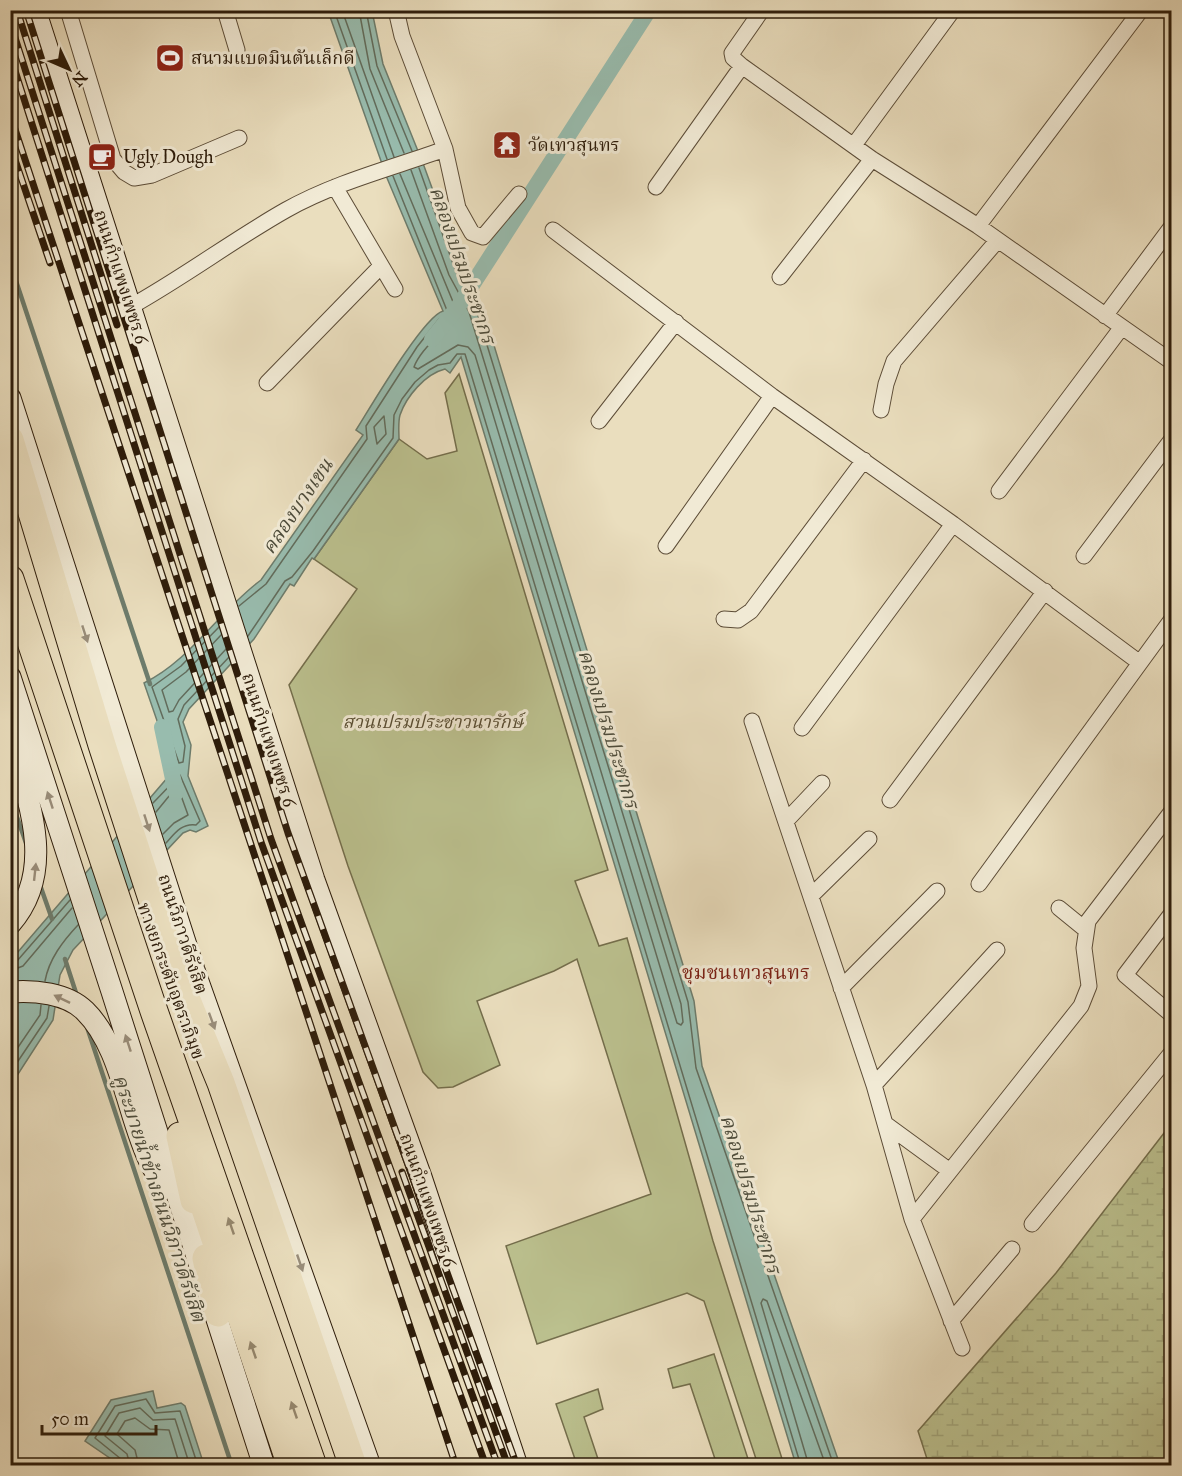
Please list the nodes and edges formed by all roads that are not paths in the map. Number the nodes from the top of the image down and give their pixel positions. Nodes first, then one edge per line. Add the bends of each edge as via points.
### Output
1 (35, 10) edge
2 (68, 10) edge
3 (225, 10) edge
4 (396, 10) edge
5 (762, 10) edge
6 (953, 10) edge
7 (1141, 10) edge
8 (237, 50) dead end
9 (741, 66) junction
10 (239, 138) dead end
11 (854, 145) junction
12 (445, 150) junction
13 (872, 159) junction
14 (335, 187) junction
15 (656, 187) dead end
16 (519, 194) dead end
17 (978, 226) junction
18 (1172, 226) edge
19 (553, 230) dead end
20 (997, 241) junction
21 (381, 266) junction
22 (780, 277) dead end
23 (395, 289) dead end
24 (130, 307) junction
25 (1105, 316) junction
26 (676, 322) junction
27 (1122, 327) junction
28 (1172, 362) edge
29 (267, 383) dead end
30 (772, 396) junction
31 (10, 398) edge
32 (881, 410) dead end
33 (599, 421) dead end
34 (1172, 439) edge
35 (10, 440) edge
36 (864, 460) junction
37 (999, 491) dead end
38 (10, 495) edge
39 (953, 524) junction
40 (666, 546) dead end
41 (1084, 556) dead end
42 (10, 579) edge
43 (1045, 591) junction
44 (724, 619) dead end
45 (1172, 619) edge
46 (10, 624) edge
47 (1140, 663) junction
48 (10, 677) edge
49 (752, 721) dead end
50 (802, 728) dead end
51 (10, 740) edge
52 (822, 783) dead end
53 (126, 789) junction
54 (890, 800) dead end
55 (1172, 811) edge
56 (786, 821) junction
57 (869, 839) dead end
58 (76, 849) junction
59 (154, 874) junction
60 (980, 884) dead end
61 (937, 891) dead end
62 (811, 896) junction
63 (1059, 908) dead end
64 (1172, 913) edge
65 (10, 924) edge
66 (1086, 930) junction
67 (103, 932) junction
68 (997, 950) dead end
69 (842, 988) junction
70 (10, 992) edge
71 (1172, 1015) edge
72 (1172, 1052) edge
73 (220, 1083) junction
74 (874, 1085) junction
75 (886, 1125) junction
76 (180, 1136) junction
77 (950, 1171) junction
78 (281, 1209) junction
79 (184, 1219) junction
80 (912, 1219) junction
81 (1032, 1224) dead end
82 (1012, 1249) dead end
83 (218, 1313) junction
84 (951, 1321) junction
85 (962, 1348) dead end
86 (264, 1466) edge
87 (291, 1466) edge
88 (313, 1466) edge
89 (337, 1466) edge
90 (353, 1466) edge
91 (370, 1466) edge
92 (517, 1466) edge

1 - 24 main road, ถนนกำแพงเพชร 6
2 - 10 street via 114,159 124,172 134,178 152,175
3 - 8 street
4 - 12 street
5 - 9 street via 732,53
6 - 11 street
7 - 17 street
9 - 11 street
9 - 15 street
11 - 13 street
12 - 14 street
12 - 16 street via 458,208 472,233 483,237
13 - 17 street
13 - 22 street
14 - 21 street
14 - 24 street via 286,210
17 - 20 street
18 - 25 street
19 - 26 street
20 - 25 street
20 - 32 street via 894,361
21 - 23 street
21 - 29 street
24 - 92 main road, ถนนกำแพงเพชร 6 via 314,880 421,1177
25 - 27 street
26 - 30 street
26 - 33 street
27 - 28 street
27 - 37 street
30 - 36 street
30 - 40 street
31 -> 53 main road, ถนนวิภาวดีรังสิต
34 - 41 street
35 - 53 highway, ถนนวิภาวดีรังสิต
36 - 39 street
36 - 44 street via 751,611 738,620
38 - 89 highway, ทางยกระดับอุตราภิมุข via 170,985 225,1126
39 - 43 street
39 - 50 street
88 -> 42 highway, ทางยกระดับอุตราภิมุข via 154,1011
43 - 47 street
43 - 54 street
45 - 47 street
46 - 58 highway
47 - 60 street
58 -> 48 main road
49 - 56 street
65 -> 51 main road via 21,912 35,880 37,844
52 - 56 street
53 -> 59 highway, ถนนวิภาวดีรังสิต
55 - 66 street via 1088,921
56 - 62 street
57 - 62 street
58 - 67 highway
59 - 73 highway, ถนนวิภาวดีรังสิต via 177,976
59 -> 78 main road, ถนนวิภาวดีรังสิต via 194,970
61 - 69 street
62 - 69 street
63 - 66 street
64 - 71 street via 1125,975
66 - 77 street via 1089,986 1081,1006
67 - 76 highway
79 -> 67 main road
68 - 74 street
69 - 74 street
79 -> 70 main road via 150,1163 121,1076 102,1034 84,1010 54,994
72 - 81 street
73 - 78 highway
73 - 90 highway, ถนนวิภาวดีรังสิต
74 - 75 street
75 - 77 street
75 - 80 street
76 - 83 highway
87 -> 76 highway
77 - 80 street
78 -> 91 main road, ถนนวิภาวดีรังสิต
79 - 83 main road
80 - 84 street
82 - 84 street
83 - 86 main road
84 - 85 street

